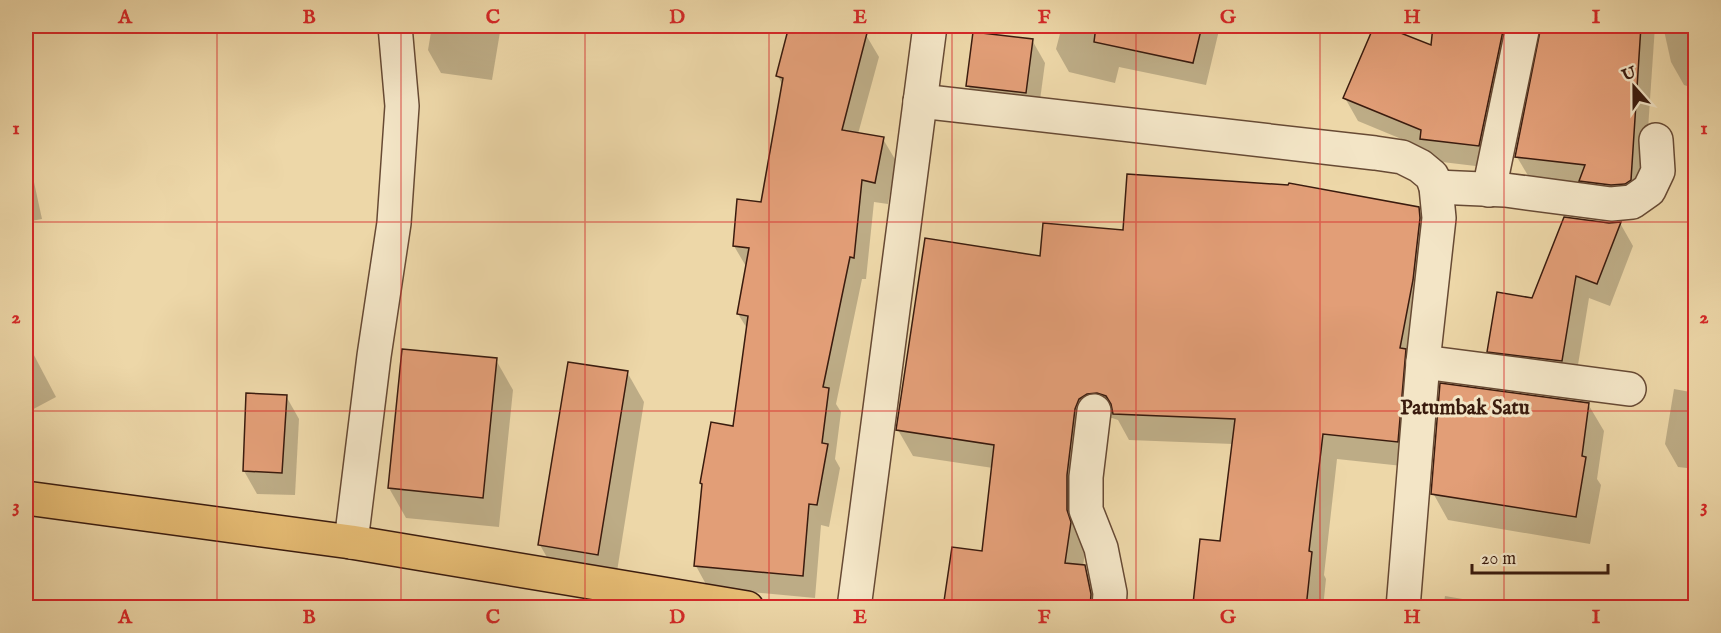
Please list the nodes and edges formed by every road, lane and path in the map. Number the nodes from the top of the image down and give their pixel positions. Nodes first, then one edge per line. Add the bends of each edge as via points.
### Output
1 (395, 26) edge
2 (930, 26) edge
3 (1522, 26) edge
4 (920, 101) junction
5 (1656, 140) dead end
6 (1436, 187) junction
7 (1490, 190) junction
8 (1423, 362) junction
9 (1629, 389) dead end
10 (1094, 411) dead end
11 (26, 498) edge
12 (351, 542) junction
13 (747, 608) edge
14 (854, 608) edge
15 (1109, 608) edge
16 (1403, 608) edge

1 - 12 street via 402,106 394,223
2 - 4 street
3 - 7 street
4 - 6 street via 1402,157 1432,176
4 - 14 street
5 - 7 street via 1658,171 1648,190 1632,202 1611,204
6 - 7 street
6 - 8 street via 1439,218
8 - 9 street
8 - 16 street
10 - 15 street via 1086,510 1101,548
11 - 12 main road
12 - 13 main road

